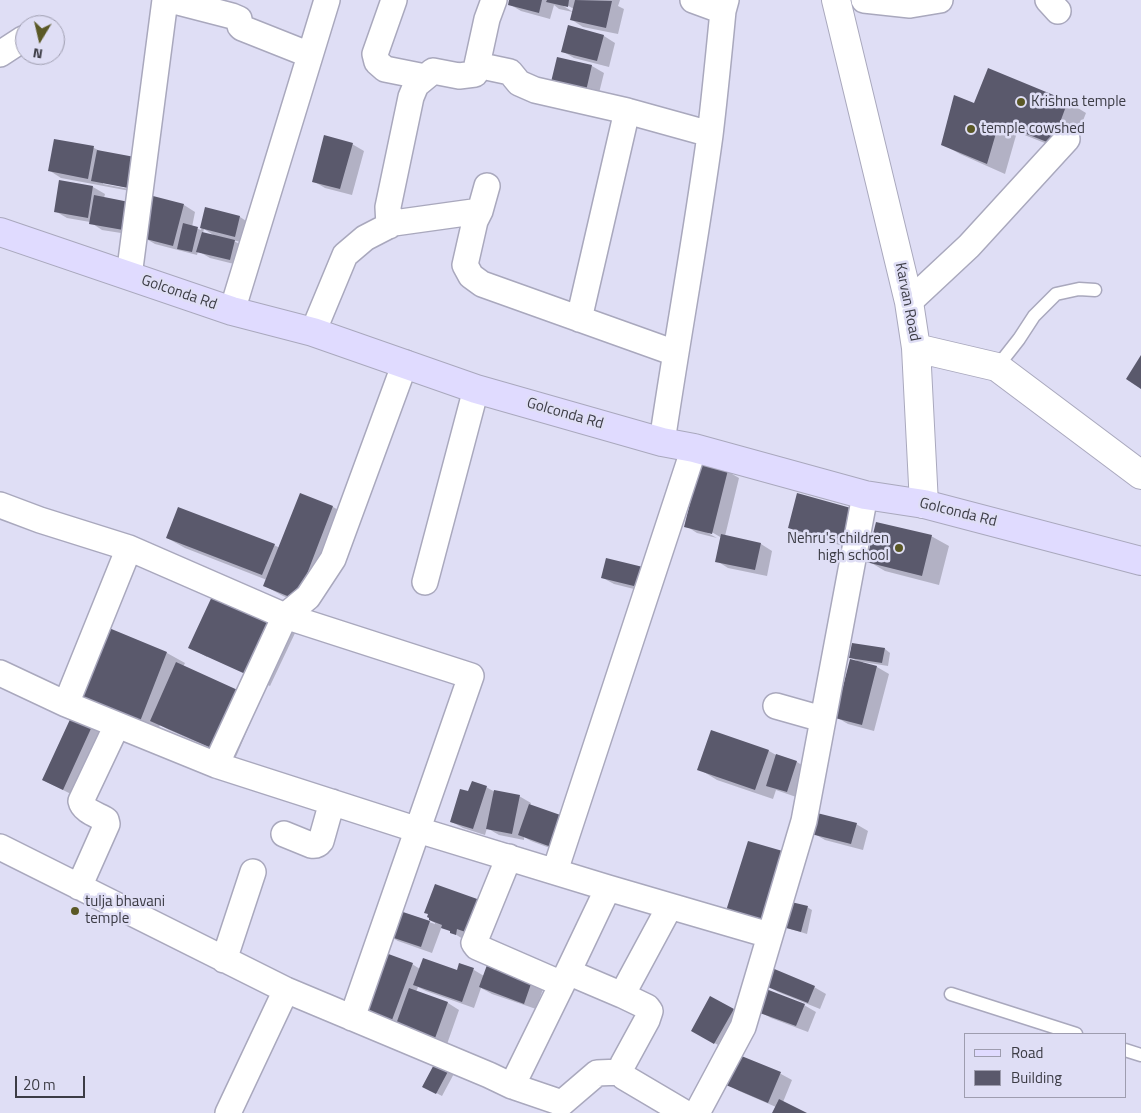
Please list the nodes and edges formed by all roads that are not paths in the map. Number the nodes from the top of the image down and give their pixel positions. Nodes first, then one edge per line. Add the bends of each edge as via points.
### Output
1 (166, 0) edge
2 (170, 0) edge
3 (327, 0) edge
4 (394, 0) edge
5 (494, 0) edge
6 (693, 0) edge
7 (836, 0) edge
8 (864, 0) edge
9 (940, 0) edge
10 (724, 6) edge
11 (15, 44) edge
12 (0, 54) edge
13 (310, 55) junction
14 (477, 64) junction
15 (425, 77) junction
16 (627, 111) junction
17 (710, 134) junction
18 (1066, 139) dead end
19 (487, 186) dead end
20 (480, 210) junction
21 (389, 226) junction
22 (0, 232) edge
23 (129, 276) junction
24 (1095, 290) dead end
25 (909, 302) junction
26 (232, 311) junction
27 (578, 319) junction
28 (313, 332) junction
29 (916, 348) junction
30 (675, 354) junction
31 (405, 364) junction
32 (997, 367) junction
33 (476, 389) junction
34 (662, 442) junction
35 (694, 448) junction
36 (1141, 475) edge
37 (865, 495) junction
38 (924, 504) junction
39 (0, 505) edge
40 (129, 548) junction
41 (1141, 560) edge
42 (425, 582) dead end
43 (285, 616) junction
44 (0, 673) edge
45 (66, 704) junction
46 (776, 706) dead end
47 (822, 720) junction
48 (117, 725) junction
49 (216, 765) junction
50 (332, 802) junction
51 (418, 830) junction
52 (284, 834) dead end
53 (0, 847) edge
54 (509, 857) junction
55 (253, 872) dead end
56 (555, 872) junction
57 (79, 887) junction
58 (608, 888) junction
59 (670, 906) junction
60 (769, 935) junction
61 (224, 960) junction
62 (565, 978) junction
63 (286, 990) junction
64 (951, 994) dead end
65 (622, 995) junction
66 (352, 1018) junction
67 (1073, 1033) edge
68 (1126, 1050) edge
69 (1141, 1055) edge
70 (621, 1072) junction
71 (512, 1086) junction
72 (658, 1106) edge
73 (560, 1108) edge
74 (228, 1113) edge
75 (685, 1113) edge
76 (697, 1113) edge

1 - 23 street
2 - 13 street via 232,16 238,19 242,28
3 - 13 street
4 - 15 street via 375,54 377,62 385,69
5 - 14 street
6 - 10 street
7 - 25 street, Karvan Road
8 - 9 street via 910,5
10 - 17 street
11 - 12 street
13 - 26 street
14 - 15 street via 475,74 459,76 433,71
14 - 16 street via 510,72 519,83 534,90
15 - 21 street via 416,84 411,97 388,207
16 - 17 street
16 - 27 street
17 - 30 street
18 - 25 street via 969,246
19 - 20 street
20 - 21 street
20 - 27 street via 465,265 471,276 482,284
21 - 28 street via 365,238 345,255
22 - 23 main road, Golconda Rd
23 - 26 main road, Golconda Rd
24 - 32 lane via 1079,289 1056,294 1034,316
25 - 29 street, Karvan Road
26 - 28 main road, Golconda Rd
27 - 30 street
28 - 31 main road, Golconda Rd
29 - 32 street, Karvan Road
29 - 38 street
30 - 34 street
31 - 33 main road, Golconda Rd
31 - 43 street via 333,559 308,597
32 - 36 street, Karvan Road
33 - 34 main road, Golconda Rd
33 - 42 street
34 - 35 main road, Golconda Rd
35 - 37 main road, Golconda Rd
35 - 56 street
37 - 38 main road, Golconda Rd
37 - 47 street
38 - 41 main road, Golconda Rd
39 - 40 street
40 - 43 street
40 - 45 street
43 - 49 street
43 - 51 street via 471,676
44 - 45 street
45 - 48 street
46 - 47 street
47 - 60 street via 804,821
48 - 49 street
48 - 57 street via 81,802 107,824
49 - 50 street
50 - 51 street
50 - 52 street via 317,845
51 - 54 street
51 - 66 street
53 - 57 street
54 - 56 street
54 - 62 street via 474,942 477,947
55 - 61 street
56 - 58 street
57 - 61 street
58 - 59 street
58 - 62 street
59 - 60 street
59 - 65 street
60 - 76 street via 743,1026
61 - 63 street
62 - 65 street
62 - 71 street
63 - 66 street
63 - 74 street
64 - 67 lane
65 - 70 street via 650,1011
66 - 71 street
68 - 69 lane
70 - 72 street
70 - 73 street via 597,1072
71 - 73 street
72 - 75 street

